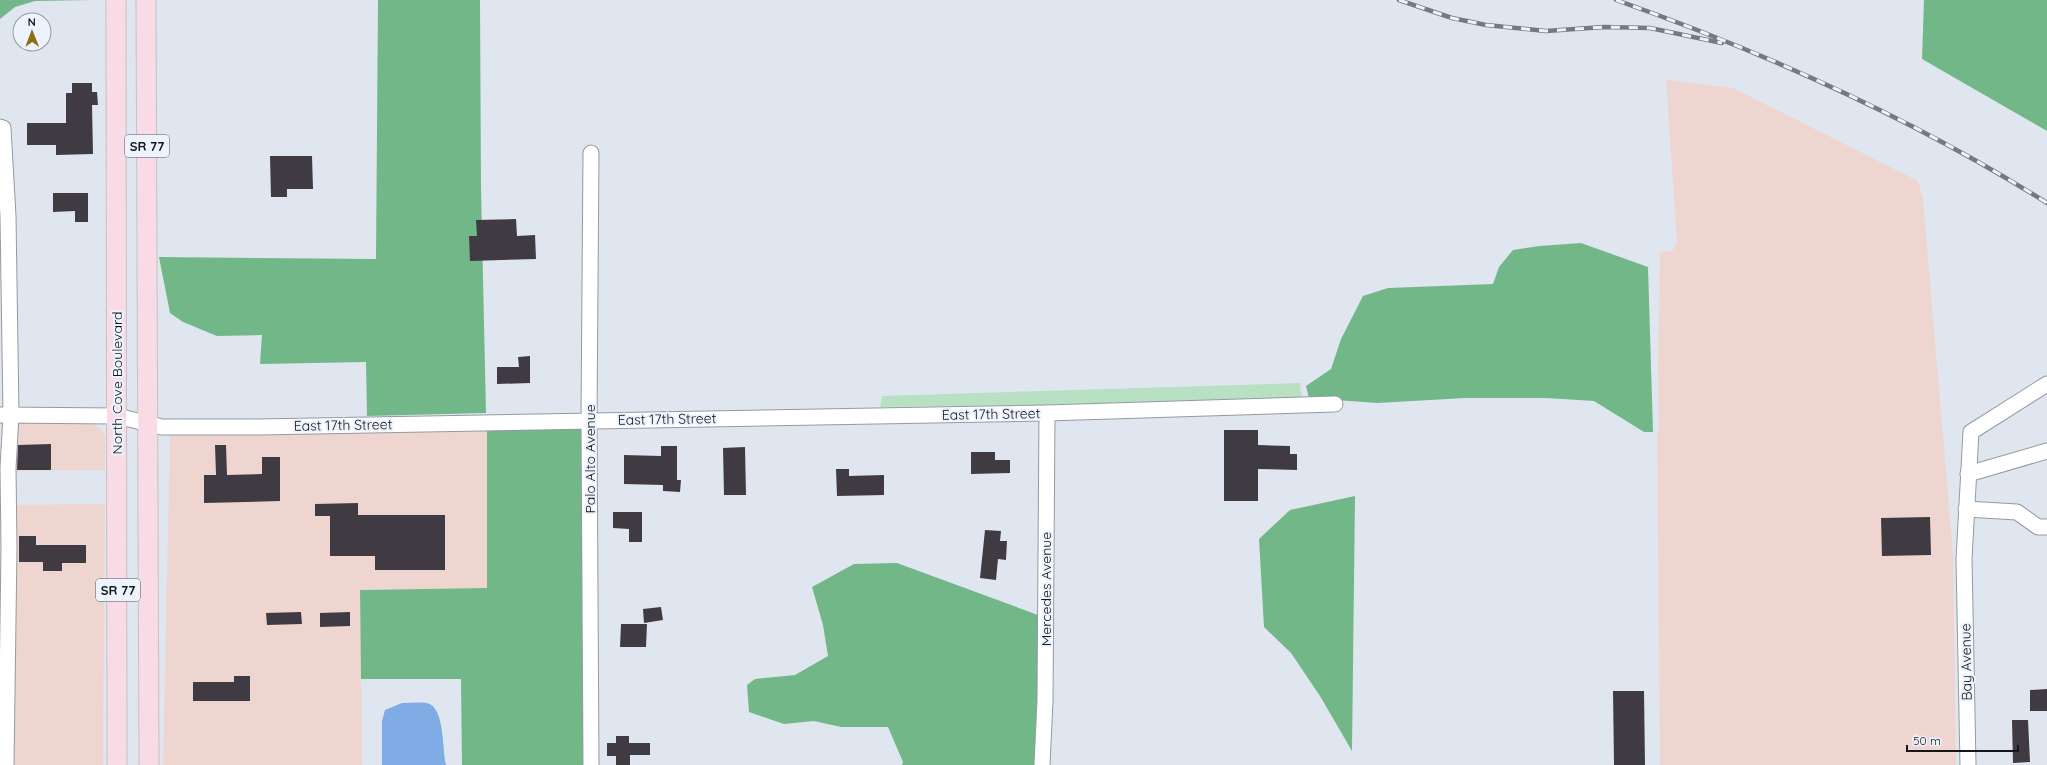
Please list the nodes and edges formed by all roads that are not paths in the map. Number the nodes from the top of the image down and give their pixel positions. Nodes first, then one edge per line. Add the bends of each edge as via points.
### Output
1 (116, 0) edge
2 (146, 0) edge
3 (0, 127) edge
4 (591, 153) dead end
5 (2047, 384) edge
6 (1335, 404) dead end
7 (1047, 413) junction
8 (6, 415) edge
9 (117, 416) junction
10 (589, 420) junction
11 (148, 424) junction
12 (2047, 451) edge
13 (1968, 474) junction
14 (1966, 509) junction
15 (2047, 527) edge
16 (6, 765) edge
17 (117, 765) edge
18 (149, 765) edge
19 (591, 765) edge
20 (1042, 765) edge
21 (1968, 765) edge

1 - 9 main road, North Cove Boulevard / SR 77
2 - 11 main road, SR 77
3 - 8 street via 4,128 8,216
4 - 10 street, Palo Alto Avenue
5 - 13 street, Bay Avenue via 1970,432
6 - 7 street, East 17th Street
7 - 10 street, East 17th Street
7 - 20 street, Mercedes Avenue via 1045,701
8 - 9 street, East 17th Street
8 - 16 street via 9,547
9 - 11 street, East 17th Street
9 - 17 main road, North Cove Boulevard / SR 77
10 - 11 street, East 17th Street via 162,427
10 - 19 street, Palo Alto Avenue
11 - 18 main road, SR 77
12 - 13 street
13 - 14 street, Bay Avenue
14 - 15 street via 2017,512 2038,527
14 - 21 street, Bay Avenue via 1964,559

